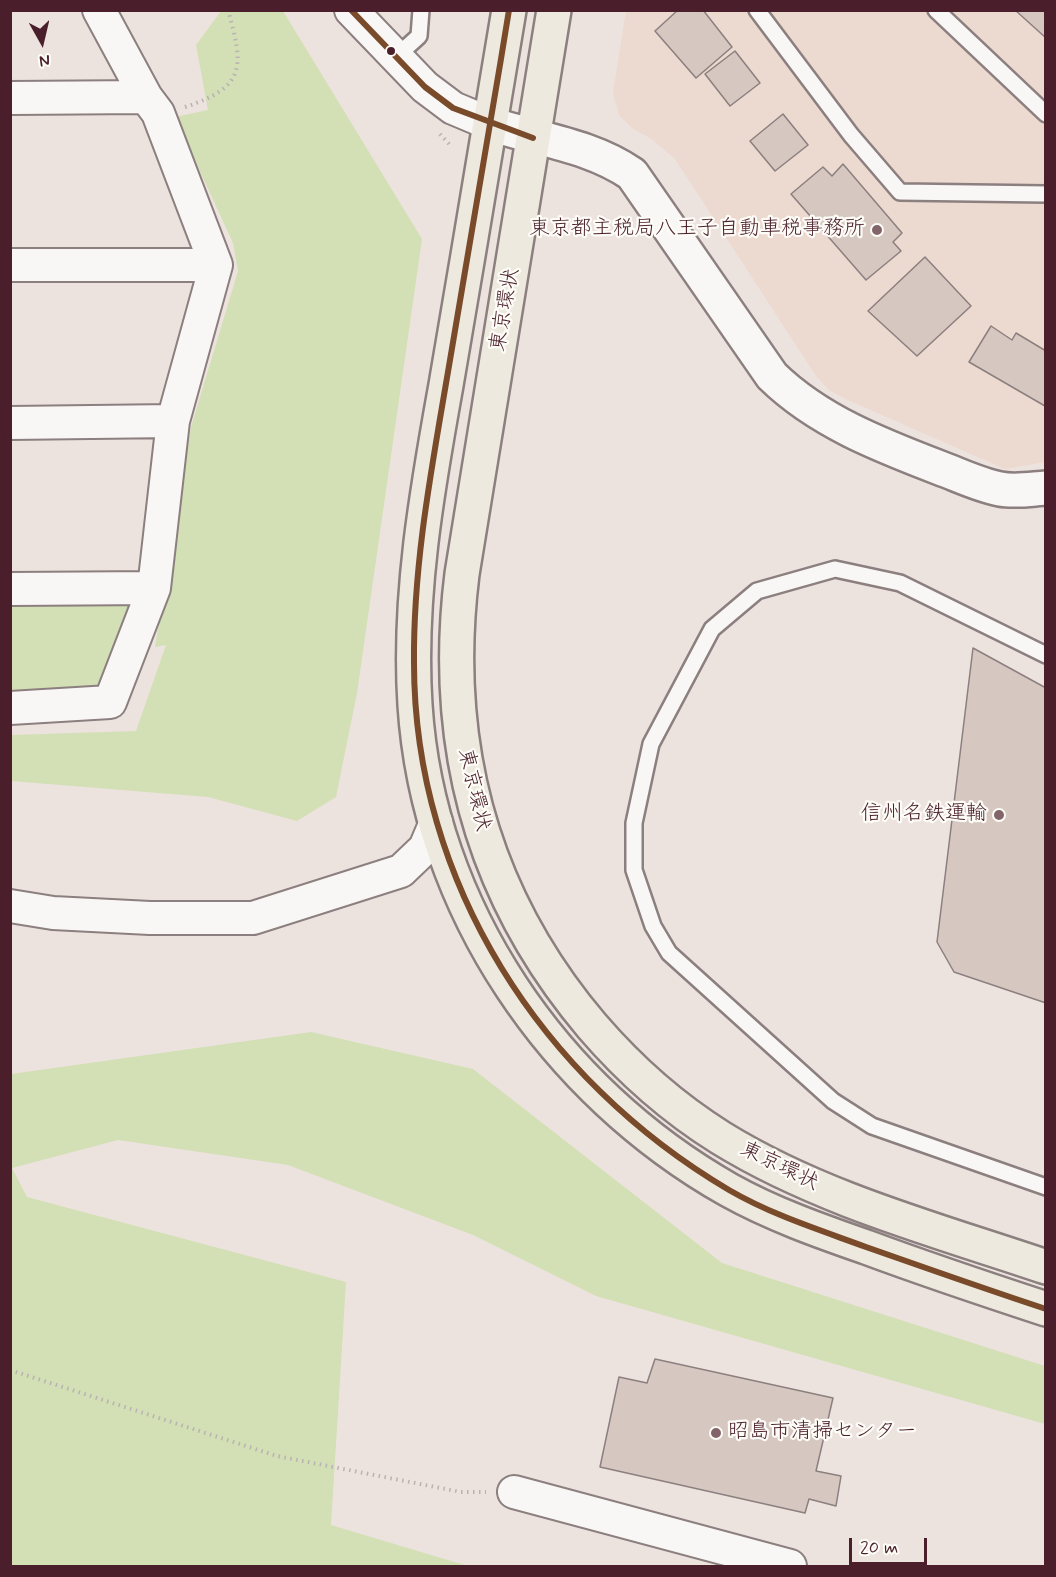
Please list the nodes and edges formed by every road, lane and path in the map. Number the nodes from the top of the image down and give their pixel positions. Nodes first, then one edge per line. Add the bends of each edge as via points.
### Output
1 (99, 10) edge
2 (228, 10) edge
3 (351, 10) edge
4 (421, 10) edge
5 (508, 10) edge
6 (554, 10) edge
7 (757, 10) edge
8 (936, 10) edge
9 (396, 57) junction
10 (10, 98) edge
11 (152, 105) junction
12 (1046, 114) edge
13 (491, 124) junction
14 (533, 138) junction
15 (1046, 194) edge
16 (10, 265) edge
17 (216, 265) junction
18 (173, 421) junction
19 (10, 423) edge
20 (1046, 488) edge
21 (154, 588) junction
22 (10, 589) edge
23 (1046, 655) edge
24 (10, 708) edge
25 (436, 822) junction
26 (10, 906) edge
27 (1046, 1187) edge
28 (1046, 1267) edge
29 (1046, 1309) edge
30 (10, 1370) edge
31 (514, 1491) joint
32 (790, 1566) edge

1 - 11 street
2 - 11 path via 237,41 238,72 227,88 209,99
3 - 9 street
4 - 9 lane via 419,36
5 - 13 highway, 東京環状
6 - 14 highway, 東京環状
7 - 15 lane via 851,135 900,192
8 - 12 lane
9 - 13 street via 425,87 453,108
10 - 11 street
11 - 17 street
13 - 14 street
13 - 25 highway, 東京環状 via 435,446 419,563 415,704
14 - 20 street via 590,151 632,174 772,376 794,398 837,424 982,484 1001,490
14 - 28 highway, 東京環状 via 456,628 460,736 495,870 531,941 580,1011 639,1075 705,1127 750,1154 820,1187 907,1221
16 - 17 street
17 - 18 street
18 - 19 street
18 - 21 street
21 - 22 street
21 - 24 street via 110,702
23 - 27 lane via 889,580 835,569 757,591 712,629 651,744 634,823 634,870 653,926 669,953 833,1101 873,1126
25 - 26 street via 425,848 400,871 254,918 150,918 53,913
25 - 29 highway, 東京環状 via 469,912 506,981 573,1068 650,1138 733,1192 786,1217
30 - 31 path via 277,1456 461,1492
31 - 32 street

